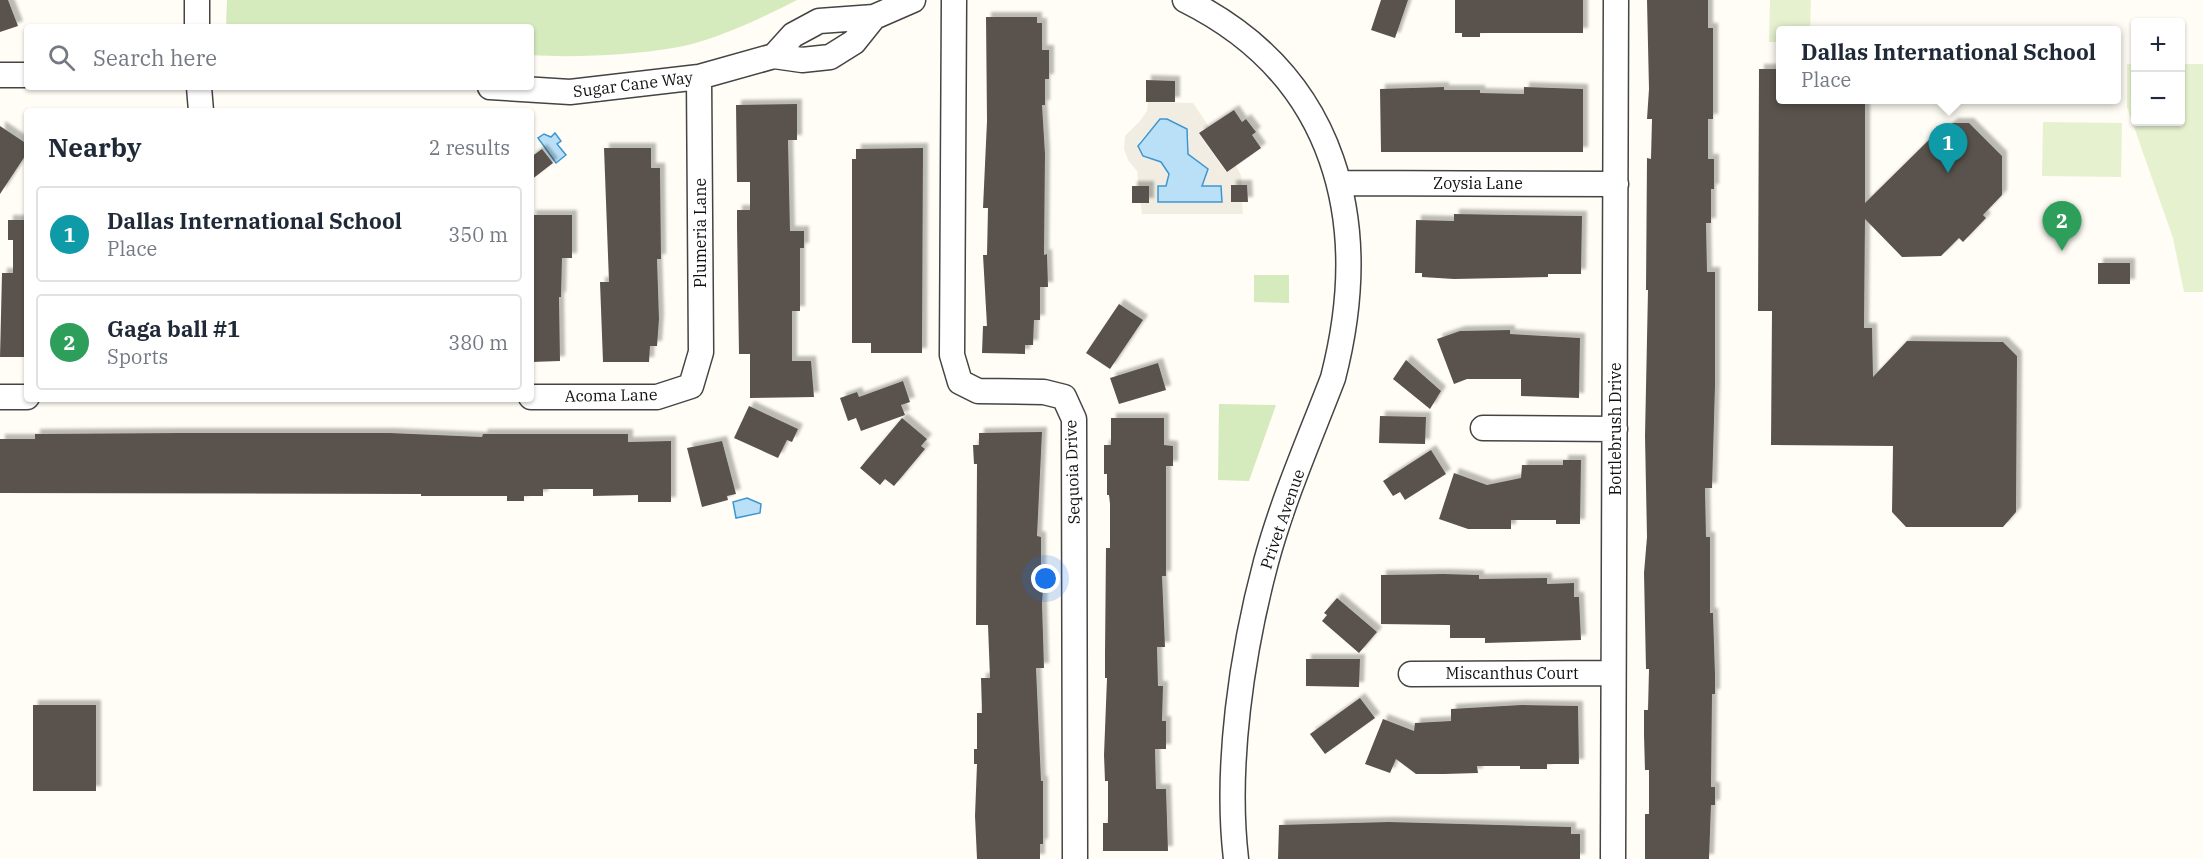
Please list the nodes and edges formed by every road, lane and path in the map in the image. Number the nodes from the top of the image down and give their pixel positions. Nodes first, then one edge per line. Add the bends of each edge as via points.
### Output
1 (196, 0) edge
2 (913, 0) edge
3 (954, 0) edge
4 (1185, 0) edge
5 (1616, 0) edge
6 (874, 17) junction
7 (196, 24) edge
8 (774, 56) junction
9 (0, 75) edge
10 (24, 75) edge
11 (699, 77) junction
12 (199, 90) edge
13 (530, 90) edge
14 (201, 108) edge
15 (1340, 183) junction
16 (1616, 184) junction
17 (691, 386) joint
18 (0, 397) edge
19 (24, 397) edge
20 (534, 397) edge
21 (1483, 428) dead end
22 (1615, 429) junction
23 (1614, 673) junction
24 (1411, 674) dead end
25 (1075, 859) edge
26 (1236, 859) edge
27 (1613, 859) edge

1 - 7 street
2 - 6 street, Sugar Cane Way
3 - 25 street, Sequoia Drive via 952,355 957,373 960,382 978,392 1044,392 1064,397 1074,419
4 - 15 street via 1247,40 1287,81 1323,139
5 - 16 street, Bottlebrush Drive
6 - 8 street, Sugar Cane Way via 819,21 793,35
6 - 8 street, Sugar Cane Way via 854,42 830,57 802,60
8 - 11 street, Sugar Cane Way
9 - 10 street
11 - 13 street, Sugar Cane Way via 570,93
11 - 17 street, Plumeria Lane via 701,352
12 - 14 street
15 - 16 street, Zoysia Lane
15 - 26 street, Privet Avenue via 1349,242 1347,308 1333,378 1276,530 1257,601 1233,765
16 - 22 street, Bottlebrush Drive
17 - 20 street, Acoma Lane via 657,397
18 - 19 street
21 - 22 street
22 - 23 street, Bottlebrush Drive
23 - 24 street, Miscanthus Court
23 - 27 street, Bottlebrush Drive

